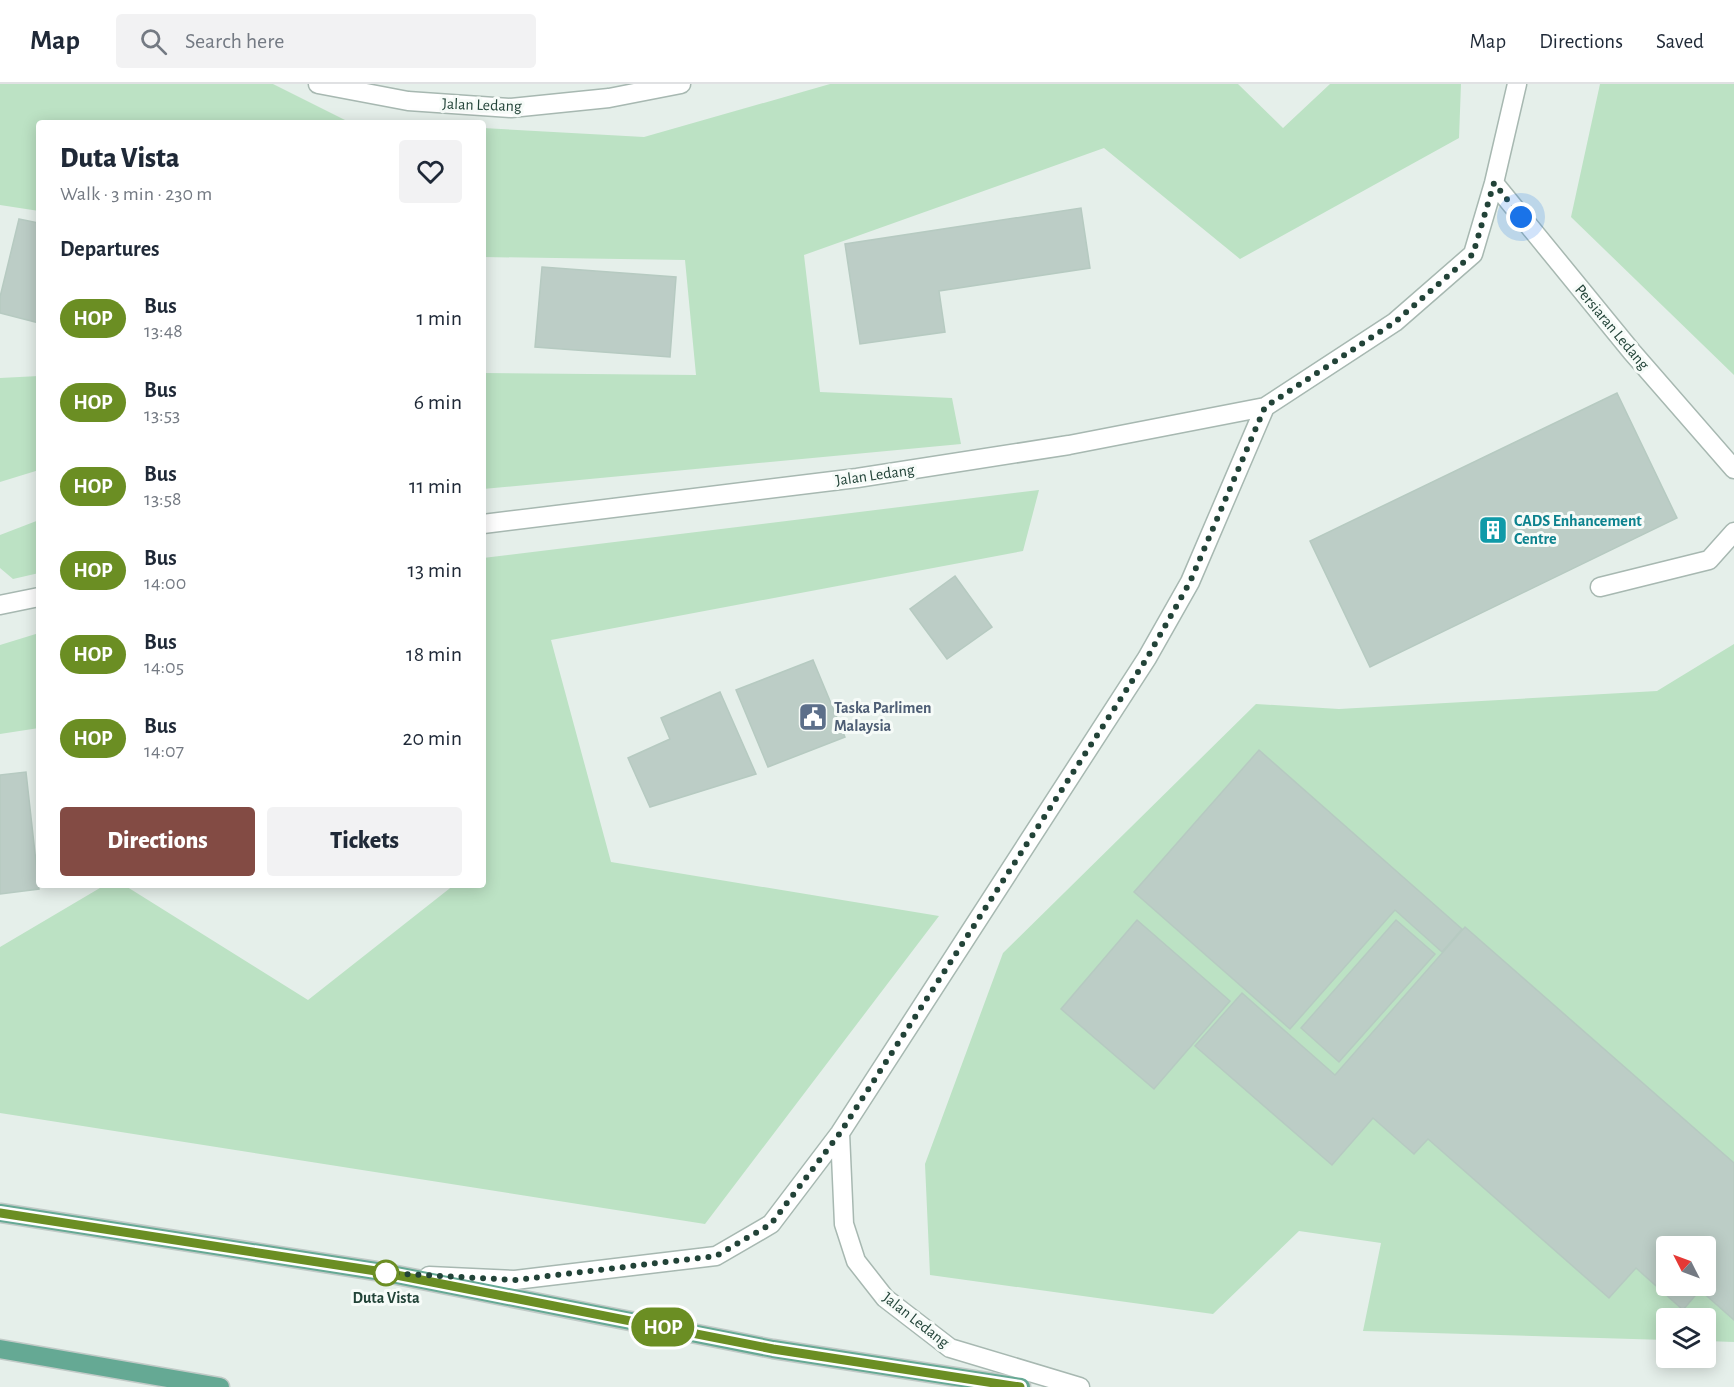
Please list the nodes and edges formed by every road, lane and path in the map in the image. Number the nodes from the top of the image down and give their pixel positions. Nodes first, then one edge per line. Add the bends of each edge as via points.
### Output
1 (318, 84) edge
2 (681, 84) edge
3 (1517, 84) edge
4 (1494, 183) junction
5 (1265, 407) junction
6 (1734, 469) edge
7 (486, 524) edge
8 (1734, 532) edge
9 (1600, 587) dead end
10 (36, 598) edge
11 (0, 604) edge
12 (840, 1133) junction
13 (0, 1213) edge
14 (391, 1274) junction
15 (0, 1349) edge
16 (220, 1387) edge
17 (1021, 1387) edge
18 (1080, 1387) edge

1 - 2 street, Jalan Ledang via 408,101 511,108 609,98
3 - 4 street, Jalan Ledang
4 - 5 street, Jalan Ledang via 1473,254 1395,322
4 - 6 street, Persiaran Ledang
5 - 7 street, Jalan Ledang via 1069,445 857,478
5 - 12 street via 1190,582 1147,658
8 - 9 street via 1709,560
10 - 11 street
12 - 14 street via 771,1224 716,1256 515,1280
12 - 18 street, Jalan Ledang via 844,1224 856,1261 885,1298 950,1348
13 - 14 main road
14 - 17 main road via 773,1349
15 - 16 main road

